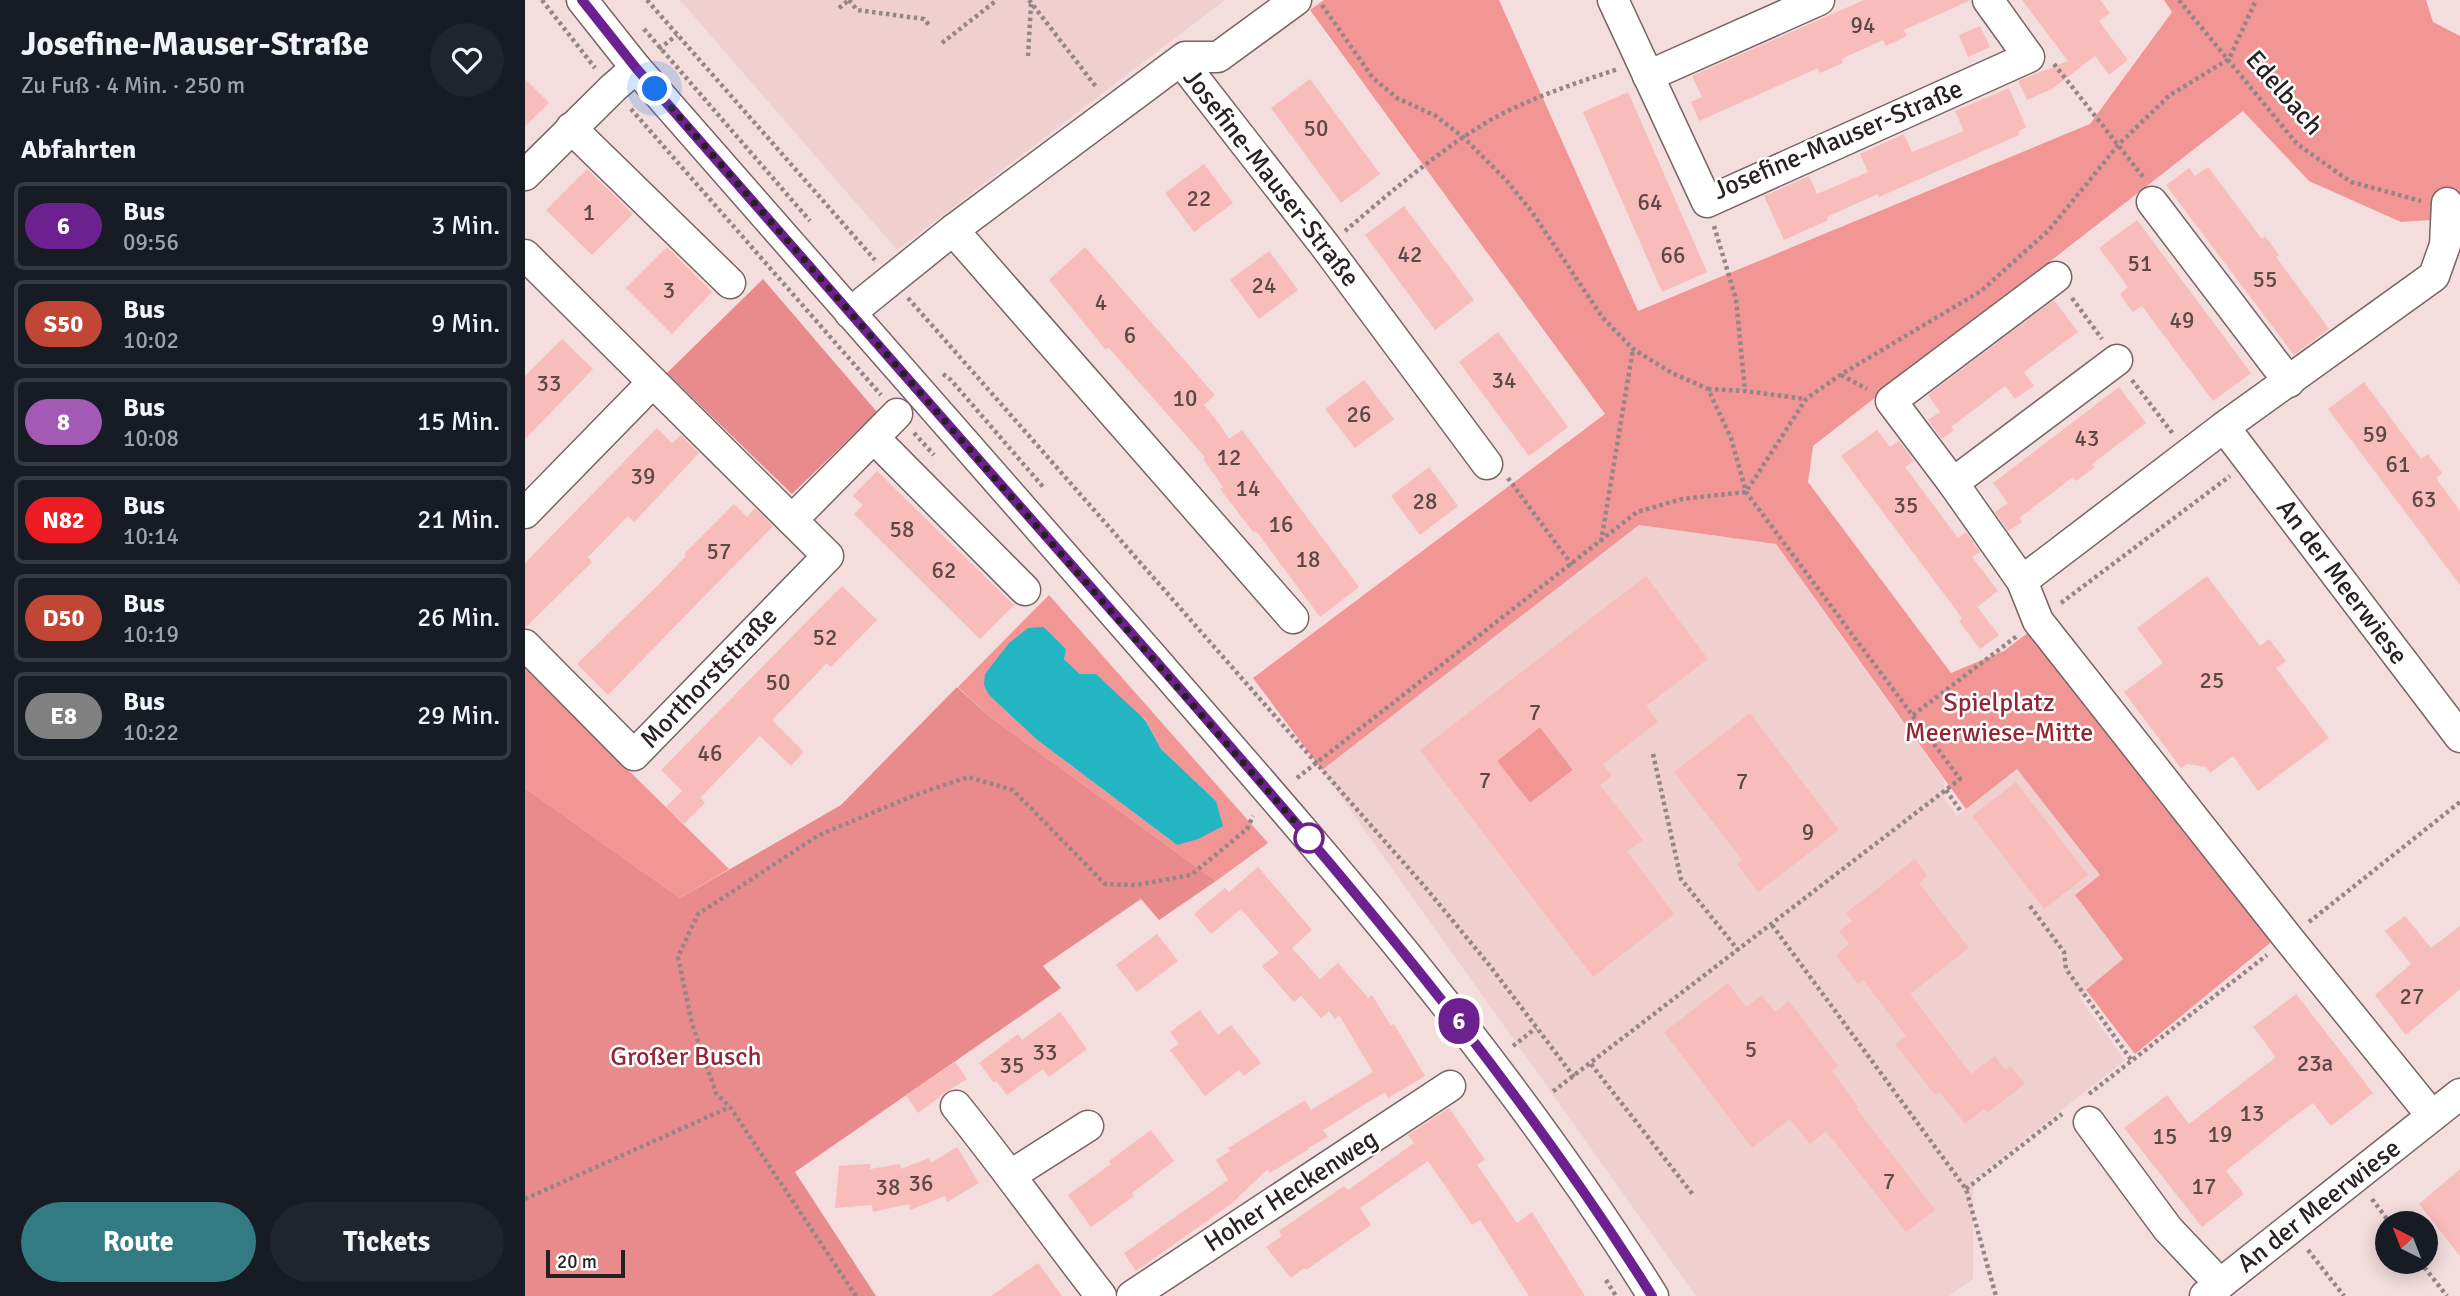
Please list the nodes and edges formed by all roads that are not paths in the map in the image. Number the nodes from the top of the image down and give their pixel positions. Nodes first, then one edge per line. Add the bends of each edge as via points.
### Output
1 (582, 0) edge
2 (1296, 0) edge
3 (1613, 0) edge
4 (1819, 0) edge
5 (1987, 0) edge
6 (1181, 61) junction
7 (636, 68) junction
8 (1645, 69) junction
9 (571, 128) junction
10 (525, 175) edge
11 (2152, 202) road end
12 (2447, 203) road end
13 (953, 230) junction
14 (525, 255) edge
15 (2056, 277) dead end
16 (730, 283) dead end
17 (850, 313) junction
18 (2117, 360) dead end
19 (2289, 382) junction
20 (652, 383) junction
21 (897, 414) dead end
22 (2224, 427) junction
23 (874, 438) junction
24 (1487, 464) road end
25 (1953, 483) junction
26 (525, 513) edge
27 (792, 520) junction
28 (2022, 581) junction
29 (1025, 590) dead end
30 (1293, 618) dead end
31 (525, 645) edge
32 (2460, 737) edge
33 (1450, 1086) dead end
34 (2460, 1094) edge
35 (956, 1106) dead end
36 (2081, 1110) road end
37 (2432, 1116) junction
38 (1088, 1126) dead end
39 (1011, 1175) junction
40 (2213, 1290) edge
41 (1101, 1296) edge
42 (1132, 1296) edge
43 (1653, 1296) edge

1 - 7 street
2 - 6 street, Josefine-Mauser-Straße via 1219,57 1185,57
3 - 8 street, Josefine-Mauser-Straße
4 - 8 street
5 - 8 street, Josefine-Mauser-Straße via 2029,57 1707,202
6 - 13 street, Josefine-Mauser-Straße
6 - 24 street, Josefine-Mauser-Straße
7 - 9 street
7 - 17 street
9 - 10 street
9 - 16 street
11 - 19 street
12 - 19 street via 2445,245 2434,276
13 - 17 street, Josefine-Mauser-Straße
13 - 30 street
14 - 20 street, Morthorststraße
15 - 25 street via 1891,401
17 - 43 street via 1389,933 1542,1132
18 - 25 street
19 - 22 street
20 - 26 street
20 - 27 street, Morthorststraße
21 - 23 street
22 - 28 street
22 - 32 street, An der Meerwiese
23 - 27 street
23 - 29 street
25 - 28 street
27 - 31 street, Morthorststraße via 828,556 634,755
28 - 37 street via 2038,621
33 - 42 street, Hoher Heckenweg
34 - 37 street, An der Meerwiese
35 - 39 street
36 - 40 street
37 - 40 street, An der Meerwiese
38 - 39 street
39 - 41 street

